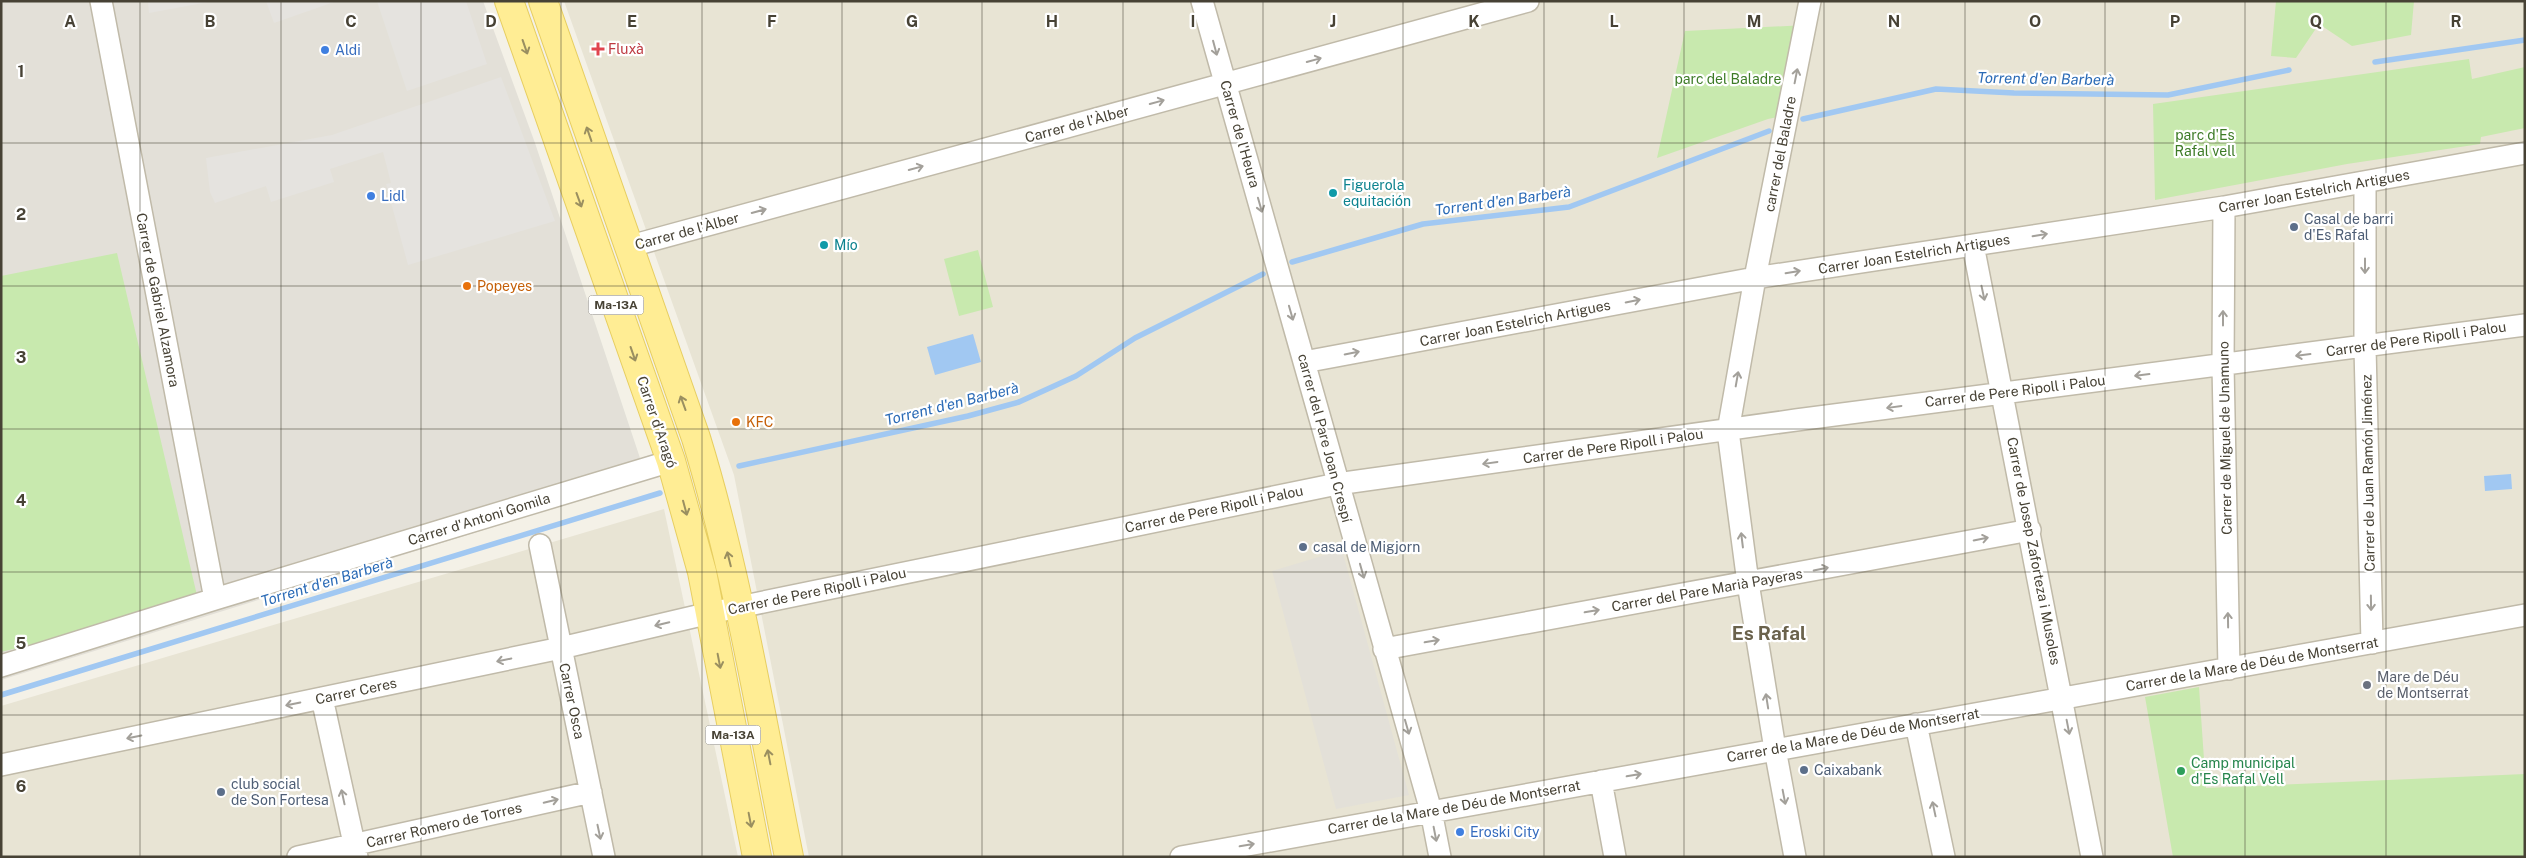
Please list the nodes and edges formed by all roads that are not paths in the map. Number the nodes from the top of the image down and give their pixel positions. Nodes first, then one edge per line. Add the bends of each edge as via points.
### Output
1 (101, 1) edge
2 (509, 1) edge
3 (543, 1) edge
4 (1202, 1) edge
5 (1528, 1) edge
6 (1810, 1) edge
7 (1225, 84) junction
8 (2525, 153) edge
9 (2365, 182) junction
10 (2224, 207) junction
11 (594, 242) junction
12 (1973, 245) junction
13 (628, 247) junction
14 (1278, 266) joint
15 (1755, 278) junction
16 (2525, 325) edge
17 (2365, 347) junction
18 (1304, 362) junction
19 (2223, 365) junction
20 (2003, 392) junction
21 (1728, 431) junction
22 (671, 461) junction
23 (1337, 484) junction
24 (2030, 530) junction
25 (540, 544) dead end
26 (1748, 583) junction
27 (214, 599) junction
28 (739, 607) junction
29 (710, 613) junction
30 (2525, 615) edge
31 (2372, 643) junction
32 (561, 648) junction
33 (1384, 649) junction
34 (1, 666) edge
35 (2229, 669) junction
36 (2063, 697) junction
37 (322, 698) junction
38 (1916, 724) junction
39 (1775, 749) junction
40 (1, 765) edge
41 (1601, 781) junction
42 (591, 792) junction
43 (1431, 811) junction
44 (355, 851) edge
45 (298, 857) edge
46 (604, 857) edge
47 (757, 857) edge
48 (789, 857) edge
49 (1182, 857) edge
50 (1440, 857) edge
51 (1615, 857) edge
52 (1795, 857) edge
53 (1944, 857) edge
54 (2092, 857) edge

1 - 27 street, Carrer de Gabriel Alzamora
2 -> 11 main road, Carrer d'Aragó / Ma-13A
13 -> 3 main road, Ma-13A
4 -> 7 street, Carrer de l'Heura
7 -> 5 street, Carrer de l'Àlber
15 -> 6 street, carrer del Baladre
13 -> 7 street, Carrer de l'Àlber
7 -> 14 street, Carrer de l'Heura
8 - 9 street, Carrer Joan Estelrich Artigues
9 - 10 street, Carrer Joan Estelrich Artigues
9 -> 17 street, Carrer de Juan Ramón Jiménez
12 -> 10 street, Carrer Joan Estelrich Artigues
19 -> 10 street, Carrer de Miguel de Unamuno
11 - 13 main road via 610,249
11 -> 22 main road, Carrer d'Aragó / Ma-13A
15 -> 12 street, Carrer Joan Estelrich Artigues
12 -> 20 street, Carrer de Josep Zaforteza i Musoles
28 -> 13 main road, Ma-13A via 713,494
14 -> 18 street, carrer del Pare Joan Crespí
18 -> 15 street, Carrer Joan Estelrich Artigues
21 -> 15 street, carrer del Baladre
16 - 17 street, Carrer de Pere Ripoll i Palou
17 -> 19 street, Carrer de Pere Ripoll i Palou
17 -> 31 street, Carrer de Juan Ramón Jiménez
18 - 23 street, carrer del Pare Joan Crespí
19 -> 20 street, Carrer de Pere Ripoll i Palou
35 -> 19 street, Carrer de Miguel de Unamuno
20 -> 21 street, Carrer de Pere Ripoll i Palou
20 - 24 street, Carrer de Josep Zaforteza i Musoles
21 -> 23 street, Carrer de Pere Ripoll i Palou
26 -> 21 street, carrer del Baladre
22 - 27 street, Carrer d'Antoni Gomila
22 -> 29 main road, Carrer d'Aragó / Ma-13A
23 - 28 street, Carrer de Pere Ripoll i Palou
23 -> 33 street, carrer del Pare Joan Crespí
26 -> 24 street, Carrer del Pare Marià Payeras
24 - 36 street, Carrer de Josep Zaforteza i Musoles
25 - 32 street, Carrer Osca
33 -> 26 street, Carrer del Pare Marià Payeras
39 -> 26 street, carrer del Baladre
27 - 34 street, Carrer d'Antoni Gomila
28 - 29 street, Carrer de Pere Ripoll i Palou
48 -> 28 main road, Ma-13A
29 -> 32 street, Carrer Ceres
29 -> 47 main road, Carrer d'Aragó / Ma-13A
30 - 31 street, Carrer de la Mare de Déu de Montserrat
31 - 35 street, Carrer de la Mare de Déu de Montserrat
32 -> 37 street, Carrer Ceres
32 - 42 street, Carrer Osca
33 -> 43 street, carrer del Pare Joan Crespí
35 - 36 street, Carrer de la Mare de Déu de Montserrat
36 - 38 street, Carrer de la Mare de Déu de Montserrat
36 -> 54 street, Carrer de Josep Zaforteza i Musoles
37 -> 40 street, Carrer Ceres
44 -> 37 street
38 - 39 street, Carrer de la Mare de Déu de Montserrat
53 -> 38 street
41 -> 39 street, Carrer de la Mare de Déu de Montserrat
39 -> 52 street, carrer del Baladre
41 - 43 street, Carrer de la Mare de Déu de Montserrat
41 - 51 street
44 -> 42 street, Carrer Romero de Torres
42 -> 46 street, Carrer Osca
49 -> 43 street, Carrer de la Mare de Déu de Montserrat
43 -> 50 street
44 - 45 street, Carrer Romero de Torres

